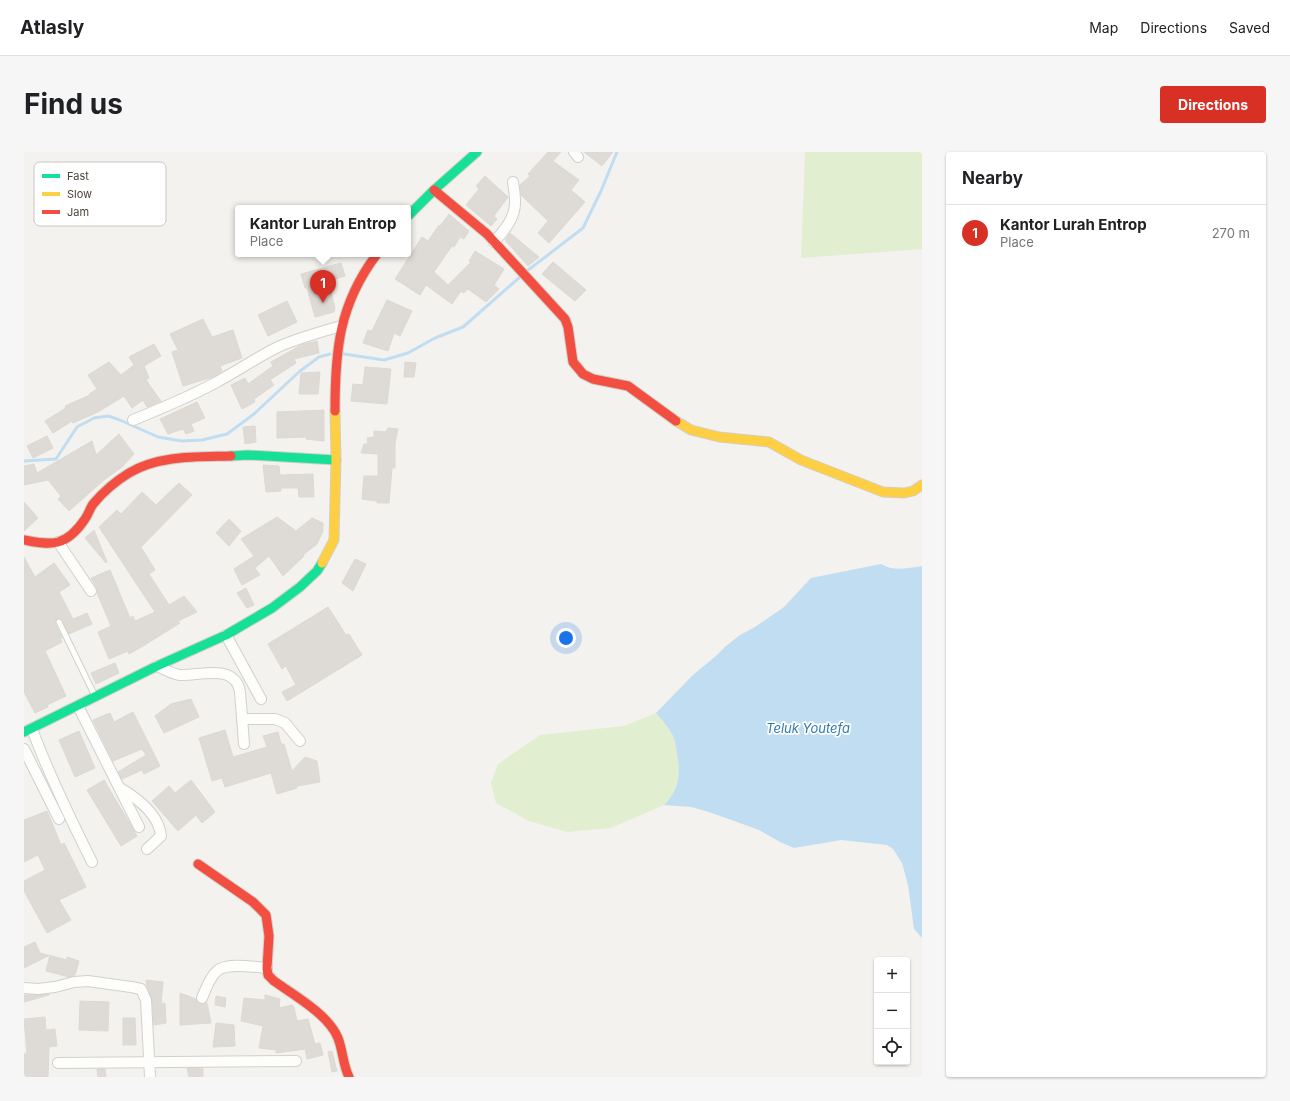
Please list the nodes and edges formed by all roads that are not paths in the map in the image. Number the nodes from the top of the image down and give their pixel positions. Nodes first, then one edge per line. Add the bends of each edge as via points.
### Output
1 (477, 152) edge
2 (513, 182) dead end
3 (434, 190) junction
4 (411, 213) edge
5 (498, 246) junction
6 (374, 257) edge
7 (341, 326) junction
8 (133, 420) dead end
9 (336, 460) junction
10 (922, 485) edge
11 (24, 540) edge
12 (58, 542) junction
13 (91, 591) dead end
14 (59, 622) dead end
15 (226, 635) junction
16 (157, 666) junction
17 (96, 697) junction
18 (261, 699) dead end
19 (78, 706) junction
20 (242, 719) junction
21 (28, 730) edge
22 (300, 741) dead end
23 (244, 744) dead end
24 (24, 749) edge
25 (120, 788) junction
26 (59, 820) dead end
27 (139, 827) dead end
28 (147, 849) dead end
29 (92, 862) dead end
30 (198, 864) dead end
31 (267, 968) junction
32 (24, 988) edge
33 (202, 998) dead end
34 (296, 1062) dead end
35 (149, 1063) junction
36 (58, 1064) dead end
37 (150, 1077) edge
38 (349, 1077) edge

1 - 3 main road
2 - 5 street via 514,209
3 - 4 main road
3 - 5 main road
5 - 10 main road via 565,319 573,362 583,374 592,379 628,386 679,424 707,435 769,442 801,460 883,492 905,494 915,491
6 - 7 main road via 351,296
7 - 8 street via 299,339 264,354 173,404
7 - 9 main road via 335,377
9 - 12 main road via 248,455 154,462 130,472 110,486 93,504 85,519 70,536
9 - 15 main road via 334,540 326,558 300,587 272,608
11 - 12 main road
12 - 13 street
14 - 17 lane
15 - 16 main road
15 - 18 street
16 - 17 main road
16 - 20 street via 173,674 215,673 232,678 238,685
17 - 19 main road
19 - 21 main road
19 - 25 street
20 - 22 street via 276,719 285,723
20 - 23 street
21 - 29 street
24 - 26 street
25 - 27 street
25 - 28 street via 153,815 160,829 161,836
30 - 31 main road via 253,902 266,915 269,936
31 - 33 street via 230,966 218,969 210,979
31 - 38 main road via 268,975 274,981 328,1024 337,1037
32 - 35 street via 38,989 88,981 141,989 146,1000
34 - 35 street
35 - 36 street
35 - 37 street

